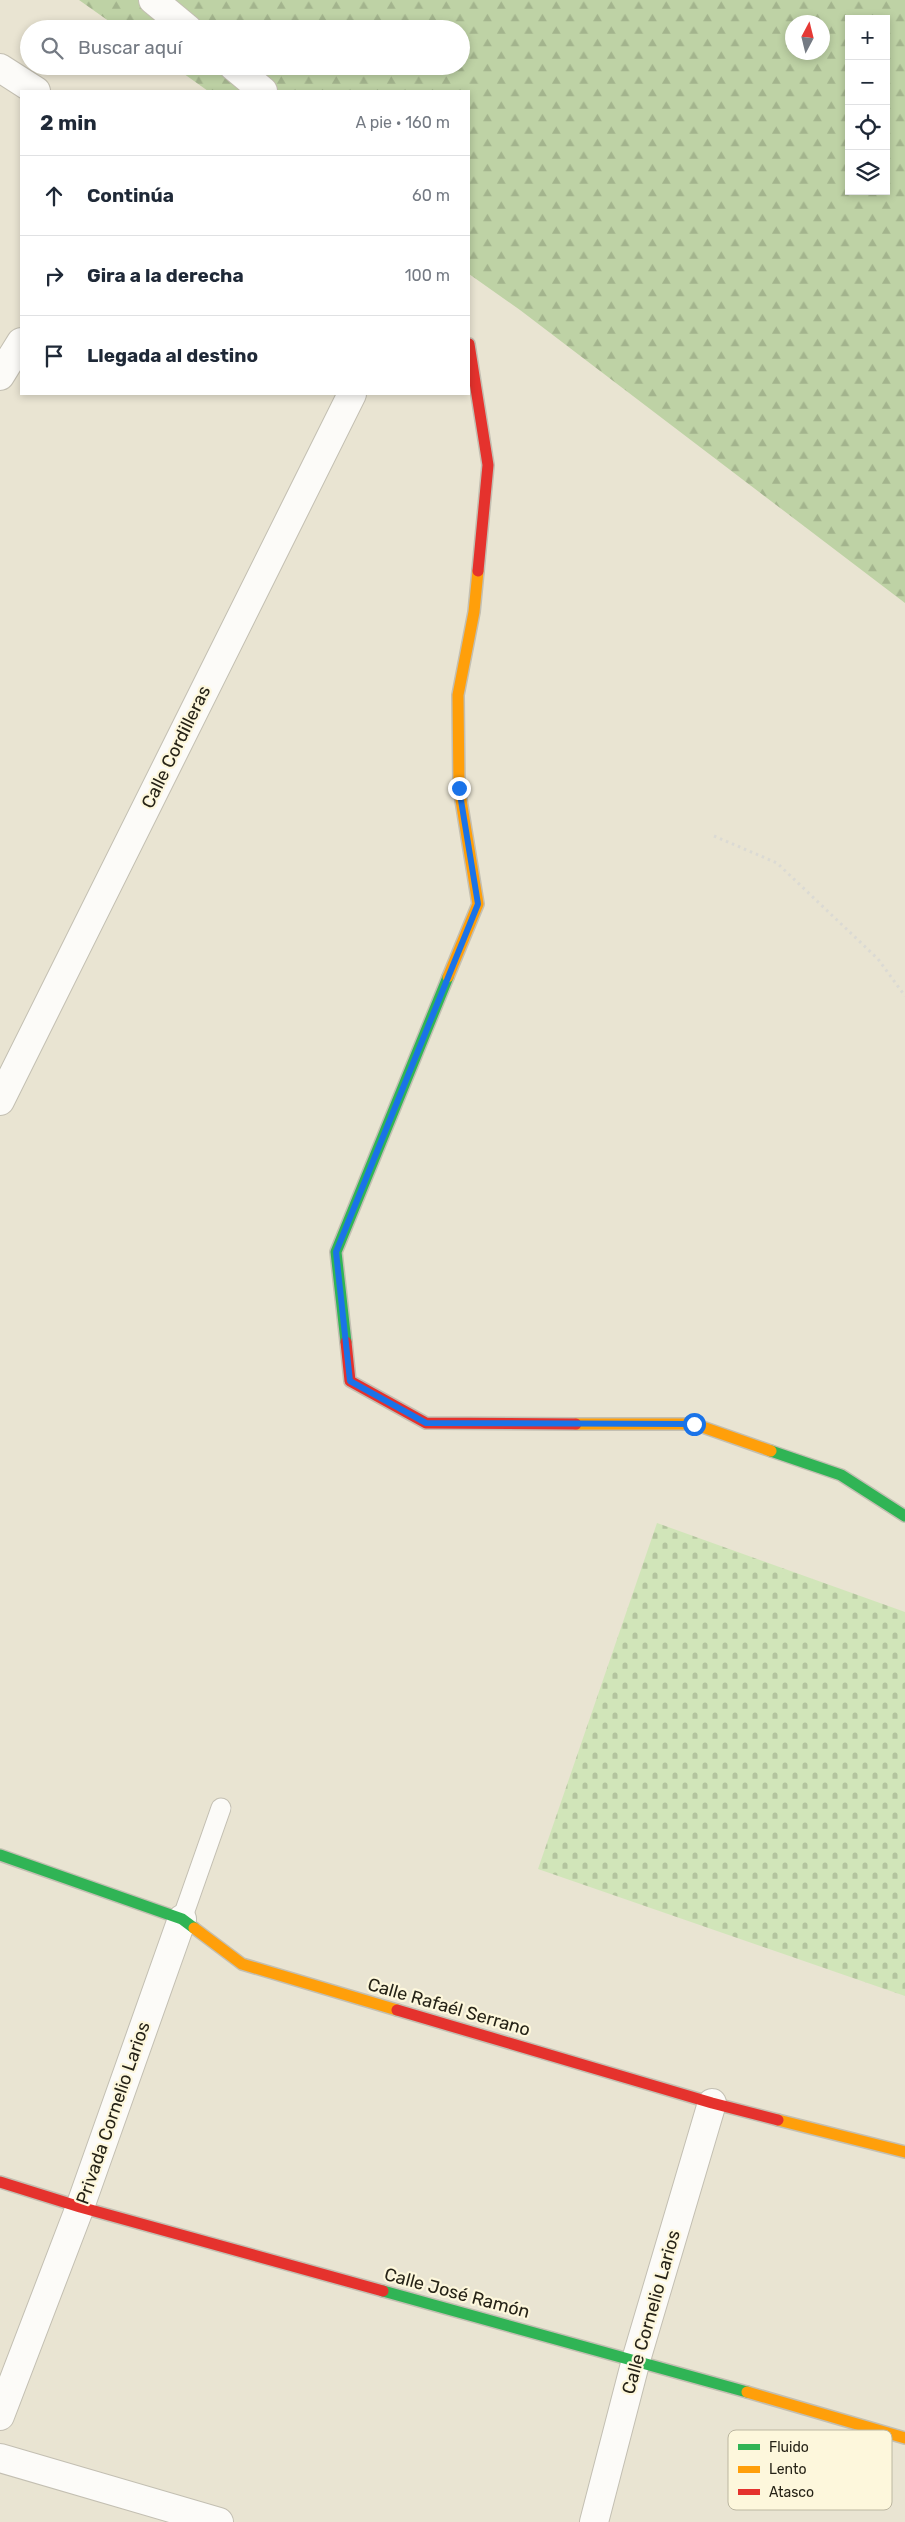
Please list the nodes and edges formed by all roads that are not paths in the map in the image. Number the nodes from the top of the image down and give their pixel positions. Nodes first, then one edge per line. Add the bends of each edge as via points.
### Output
1 (153, 0) edge
2 (177, 20) edge
3 (0, 68) edge
4 (244, 75) edge
5 (34, 90) edge
6 (262, 90) edge
7 (20, 344) edge
8 (470, 350) edge
9 (0, 376) edge
10 (352, 395) edge
11 (0, 1101) edge
12 (905, 1516) edge
13 (221, 1808) dead end
14 (0, 1855) edge
15 (182, 1919) junction
16 (712, 2103) junction
17 (905, 2152) edge
18 (0, 2182) edge
19 (80, 2207) junction
20 (636, 2360) junction
21 (0, 2416) edge
22 (877, 2430) edge
23 (892, 2434) edge
24 (905, 2438) edge
25 (0, 2458) edge
26 (219, 2522) edge
27 (594, 2522) edge

1 - 2 street
3 - 5 street
4 - 6 street
7 - 9 street
8 - 12 street via 488,465 474,612 458,695 459,788 478,904 336,1252 350,1381 426,1423 694,1424 842,1475
10 - 11 street, Calle Cordilleras
13 - 15 lane, Privada Cornelio Larios
14 - 15 street, Calle Rafaél Serrano
15 - 16 street, Calle Rafaél Serrano via 242,1964
15 - 19 street, Privada Cornelio Larios
16 - 17 street, Calle Rafaél Serrano
16 - 20 street, Calle Cornelio Larios
18 - 19 street, Calle José Ramón
19 - 20 street, Calle José Ramón
19 - 21 street, Privada Cornelio Larios
20 - 22 street, Calle José Ramón
20 - 27 street, Calle Cornelio Larios
23 - 24 street, Calle José Ramón
25 - 26 street

